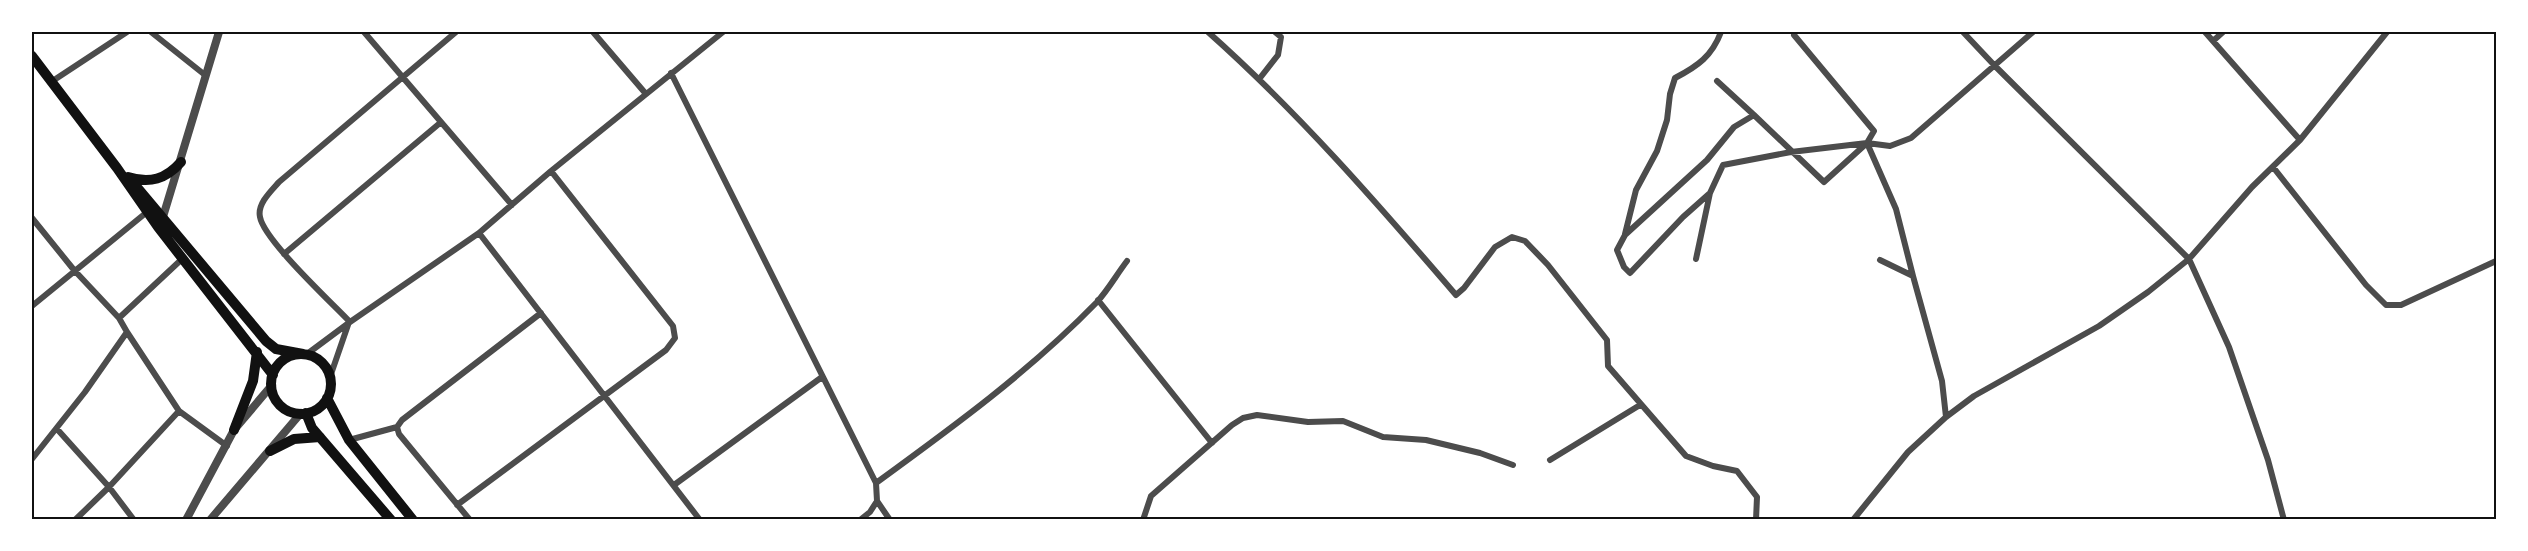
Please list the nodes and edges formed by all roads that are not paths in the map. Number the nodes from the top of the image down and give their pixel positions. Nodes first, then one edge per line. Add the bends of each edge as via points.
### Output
1 (127, 32) edge
2 (151, 32) edge
3 (219, 32) edge
4 (364, 32) edge
5 (456, 32) edge
6 (593, 32) edge
7 (723, 32) edge
8 (1208, 32) edge
9 (1275, 32) edge
10 (1721, 32) edge
11 (1963, 32) edge
12 (2033, 32) edge
13 (2205, 32) edge
14 (2223, 32) edge
15 (2387, 32) edge
16 (1794, 35) dead end
17 (2213, 41) junction
18 (32, 56) edge
19 (1995, 66) junction
20 (671, 73) junction
21 (205, 75) junction
22 (401, 78) junction
23 (1260, 78) junction
24 (1717, 81) dead end
25 (51, 82) junction
26 (646, 94) junction
27 (1754, 115) junction
28 (440, 123) junction
29 (2300, 140) junction
30 (1867, 143) junction
31 (1791, 152) junction
32 (181, 162) junction
33 (2273, 167) junction
34 (117, 168) junction
35 (551, 171) junction
36 (128, 177) junction
37 (1710, 193) junction
38 (512, 205) junction
39 (147, 212) junction
40 (32, 218) edge
41 (160, 222) junction
42 (479, 233) junction
43 (1625, 235) junction
44 (284, 254) junction
45 (183, 259) junction
46 (1696, 259) dead end
47 (2188, 259) junction
48 (1880, 260) dead end
49 (1127, 261) dead end
50 (2496, 261) edge
51 (74, 270) junction
52 (1913, 276) junction
53 (1098, 300) junction
54 (32, 306) edge
55 (541, 313) junction
56 (119, 318) junction
57 (350, 322) junction
58 (127, 332) junction
59 (257, 352) junction
60 (305, 354) junction
61 (330, 377) junction
62 (822, 377) junction
63 (272, 380) junction
64 (605, 396) junction
65 (327, 398) junction
66 (1640, 405) junction
67 (179, 411) junction
68 (304, 413) junction
69 (1946, 417) junction
70 (397, 427) junction
71 (57, 429) junction
72 (234, 430) junction
73 (320, 437) junction
74 (349, 440) junction
75 (1212, 443) junction
76 (227, 446) junction
77 (270, 451) junction
78 (32, 459) edge
79 (1550, 460) dead end
80 (1513, 465) dead end
81 (876, 483) junction
82 (674, 485) junction
83 (109, 487) junction
84 (877, 501) junction
85 (457, 504) junction
86 (75, 519) edge
87 (134, 519) edge
88 (186, 519) edge
89 (210, 519) edge
90 (392, 519) edge
91 (413, 519) edge
92 (470, 519) edge
93 (700, 519) edge
94 (860, 519) edge
95 (890, 519) edge
96 (1143, 519) edge
97 (1756, 519) edge
98 (1853, 519) edge
99 (2284, 519) edge

1 - 25 street
2 - 21 street
3 - 21 street
4 - 22 street
5 - 22 street
6 - 26 street
7 - 20 street
8 - 23 street
9 - 23 street via 1281,37 1278,54
10 - 43 street via 1714,48 1693,68 1675,78 1667,120 1657,151 1636,190
11 - 19 street
12 - 19 street
13 - 17 street
14 - 17 street
15 - 29 street
16 - 30 street via 1874,131
17 - 29 street
18 - 25 highway
19 - 30 street via 1911,138 1890,146
19 - 47 street
20 - 26 street
20 - 62 street
21 - 32 street
22 - 28 street
22 - 44 street via 268,195 260,208 260,218
23 - 66 street via 1373,198 1456,295 1496,248 1512,237 1526,241 1607,340 1608,366
24 - 27 street
25 - 34 highway
26 - 35 street
27 - 31 street
27 - 43 street via 1734,127 1707,160
28 - 38 street
28 - 44 street
29 - 33 street
30 - 31 street
30 - 31 street via 1824,182
30 - 52 street via 1896,208
31 - 37 street via 1723,165
32 - 36 highway via 163,178 140,181
32 - 41 street
33 - 47 street
33 - 50 street via 2386,305 2401,305
34 - 36 highway
34 - 39 highway
35 - 38 street
35 - 64 street via 673,326 675,338 666,350
36 - 41 highway
37 - 43 street via 1630,273 1617,250
37 - 46 street
38 - 42 street
39 - 41 highway
39 - 51 street
40 - 51 street
41 - 45 highway
41 - 60 highway via 266,341 276,349
42 - 55 street
42 - 57 street
44 - 57 street
45 - 56 street
45 - 59 highway
47 - 69 street via 2099,326 1991,386
47 - 99 street via 2229,347
48 - 52 street
49 - 53 street
51 - 54 street
51 - 56 street
52 - 69 street via 1942,381
53 - 75 street
53 - 81 street via 989,400
55 - 64 street
55 - 70 street
56 - 58 street
57 - 60 street
57 - 61 street
58 - 67 street
58 - 71 street
59 - 63 highway
59 - 72 highway via 253,381
60 - 61 highway via 325,365
60 - 63 highway via 280,363
61 - 65 highway
62 - 81 street
62 - 82 street
63 - 68 highway via 281,405
63 - 72 street
64 - 82 street
64 - 85 street
65 - 68 highway via 318,408
65 - 74 highway
66 - 79 street
66 - 97 street via 1686,456 1737,471 1757,497
67 - 76 street
67 - 83 street
68 - 73 highway
68 - 77 street
69 - 98 street via 1908,452
70 - 74 street
70 - 85 street
71 - 78 street
71 - 83 street
72 - 76 street
73 - 77 highway via 294,440
73 - 90 highway
74 - 91 highway
75 - 80 street via 1243,418 1257,415 1308,422 1343,421 1383,437 1426,440
75 - 96 street via 1151,496
76 - 88 street
77 - 89 street
81 - 84 street
82 - 93 street
83 - 86 street
83 - 87 street
84 - 94 street
84 - 95 street
85 - 92 street

